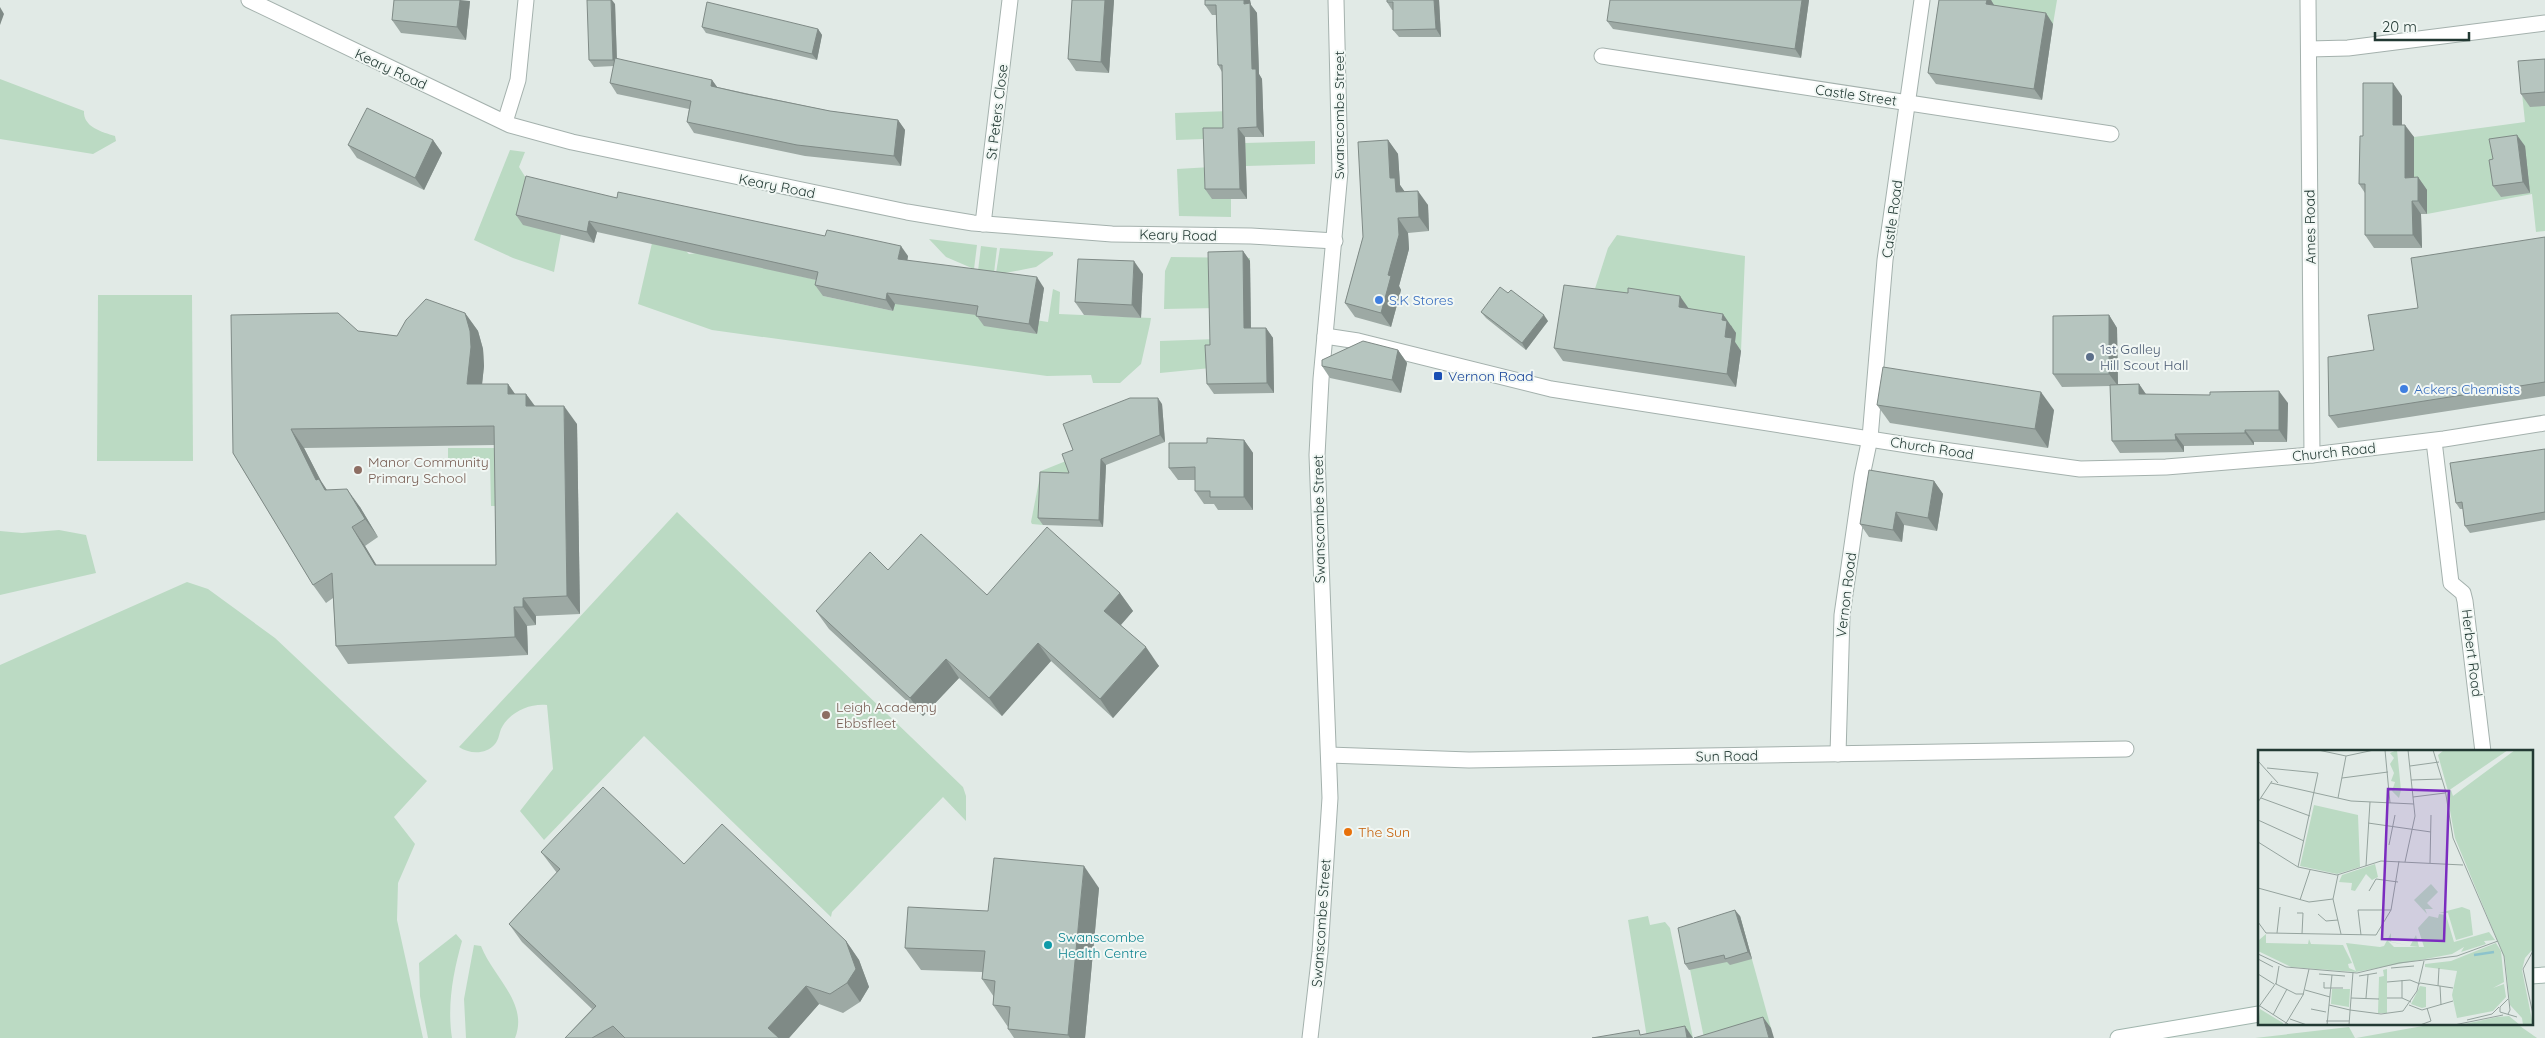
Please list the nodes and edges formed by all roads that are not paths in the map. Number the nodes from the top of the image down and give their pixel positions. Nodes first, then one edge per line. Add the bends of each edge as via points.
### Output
1 (249, 0) edge
2 (526, 0) edge
3 (1010, 0) edge
4 (1336, 0) edge
5 (1922, 0) edge
6 (2308, 0) edge
7 (2545, 23) edge
8 (2309, 49) junction
9 (1602, 56) dead end
10 (1908, 103) junction
11 (505, 122) junction
12 (2111, 134) dead end
13 (983, 224) junction
14 (1335, 241) junction
15 (1325, 336) junction
16 (2545, 423) edge
17 (1870, 438) junction
18 (2434, 441) junction
19 (2312, 455) junction
20 (2126, 749) dead end
21 (2484, 750) edge
22 (1838, 754) junction
23 (1329, 755) junction
24 (2545, 975) edge
25 (2532, 976) edge
26 (2258, 1014) edge
27 (1310, 1038) edge
28 (2118, 1038) edge

1 - 11 street, Keary Road
2 - 11 street via 518,80
3 - 13 street, St Peters Close
4 - 14 street, Swanscombe Street via 1340,172
5 - 10 street, Castle Road
6 - 8 street, Ames Road
7 - 8 street via 2364,46
8 - 19 street, Ames Road
9 - 10 street, Castle Street
10 - 12 street, Castle Street
10 - 17 street, Castle Road via 1885,260
11 - 13 street, Keary Road via 572,142 676,165 920,215
13 - 14 street, Keary Road via 1112,234
14 - 15 street, Swanscombe Street
15 - 17 street, Church Road via 1358,341 1551,389
15 - 23 street, Swanscombe Street via 1317,455
16 - 18 street, Church Road
17 - 19 street, Church Road via 2091,470
17 - 22 street, Vernon Road via 1841,621
18 - 19 street, Church Road
18 - 21 street, Herbert Road via 2451,581 2463,593 2465,601
20 - 22 street, Sun Road
22 - 23 street, Sun Road via 1469,760
23 - 27 street, Swanscombe Street via 1330,798 1320,952
24 - 25 street
26 - 28 street

